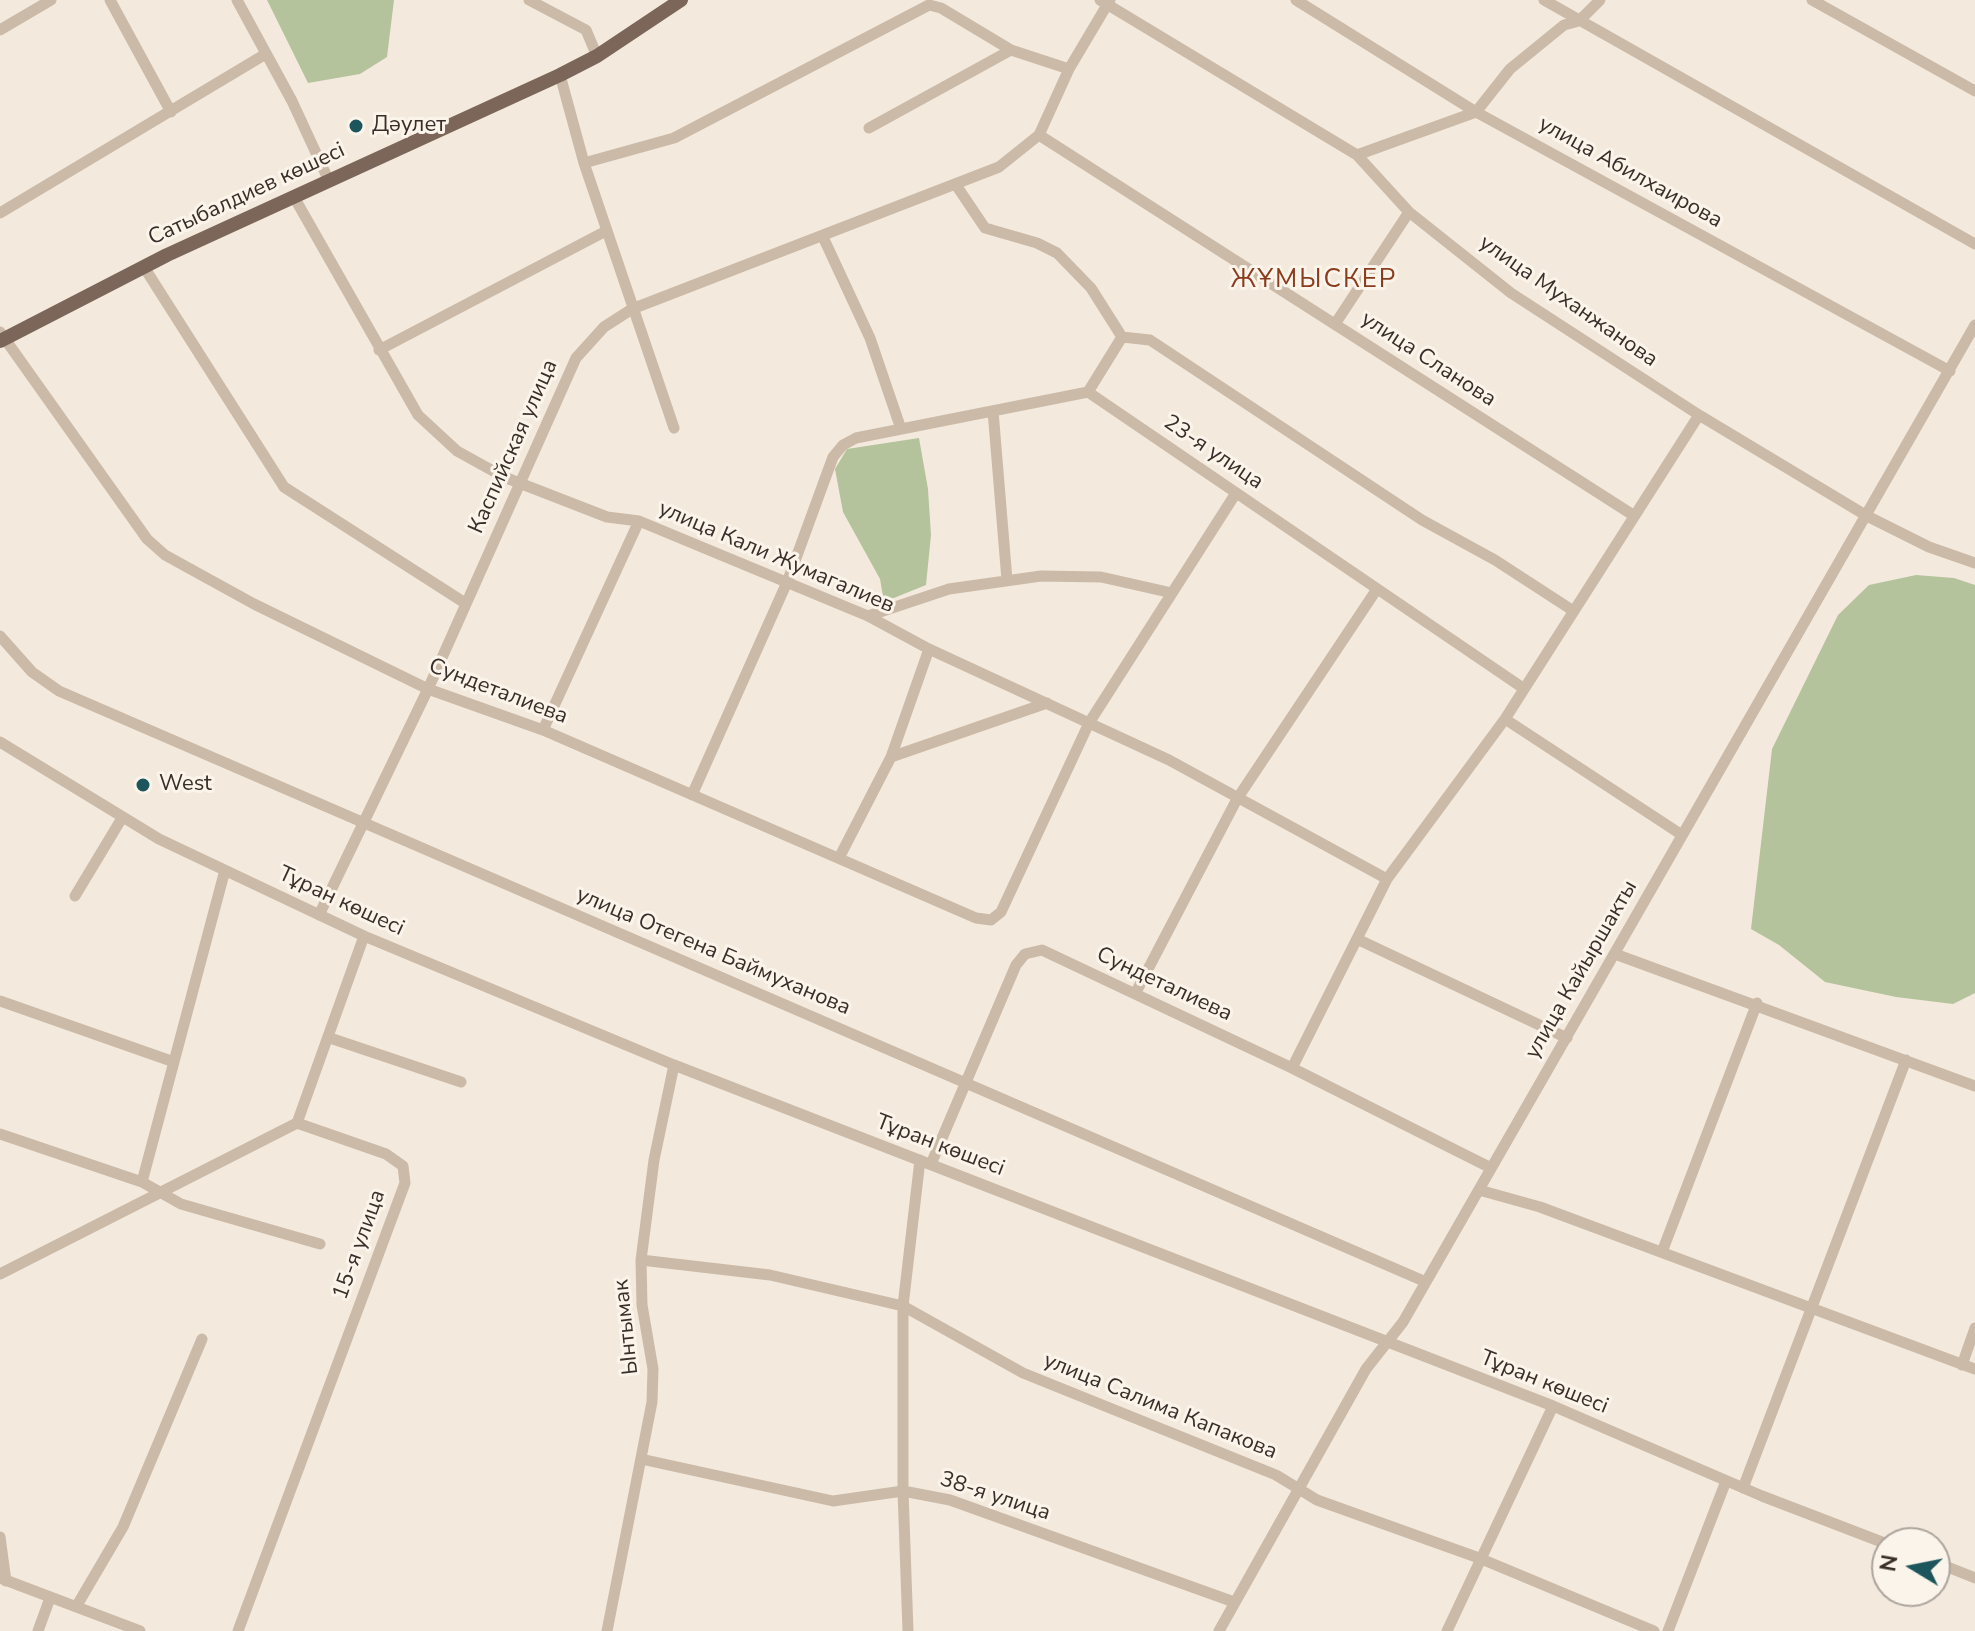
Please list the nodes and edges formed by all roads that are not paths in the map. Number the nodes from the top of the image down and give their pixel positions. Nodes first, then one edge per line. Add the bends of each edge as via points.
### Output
1 (51, 0) edge
2 (110, 0) edge
3 (237, 0) edge
4 (529, 0) edge
5 (681, 0) edge
6 (1296, 0) edge
7 (1544, 0) edge
8 (1600, 0) edge
9 (1812, 0) edge
10 (1106, 2) edge
11 (1579, 21) junction
12 (0, 30) edge
13 (1011, 50) junction
14 (264, 55) junction
15 (597, 56) junction
16 (1069, 69) junction
17 (560, 75) junction
18 (1975, 91) edge
19 (171, 112) junction
20 (1476, 112) junction
21 (869, 128) dead end
22 (1039, 135) junction
23 (1357, 155) junction
24 (584, 163) junction
25 (329, 181) junction
26 (956, 185) junction
27 (294, 197) junction
28 (1409, 212) junction
29 (0, 213) edge
30 (606, 231) junction
31 (823, 237) junction
32 (1975, 244) edge
33 (144, 267) junction
34 (632, 309) junction
35 (1335, 324) junction
36 (1975, 325) edge
37 (1, 337) edge
38 (1122, 337) junction
39 (379, 350) junction
40 (1950, 371) junction
41 (1088, 392) junction
42 (993, 411) junction
43 (1699, 415) junction
44 (674, 428) dead end
45 (901, 429) junction
46 (522, 483) junction
47 (1236, 493) junction
48 (1633, 515) junction
49 (1867, 516) junction
50 (639, 521) junction
51 (1975, 563) edge
52 (788, 580) junction
53 (1007, 580) junction
54 (1377, 589) junction
55 (1172, 593) junction
56 (465, 603) junction
57 (1572, 610) junction
58 (868, 616) junction
59 (0, 636) edge
60 (929, 649) junction
61 (1523, 688) junction
62 (428, 689) junction
63 (1047, 703) junction
64 (1505, 719) junction
65 (1089, 723) junction
66 (543, 730) junction
67 (0, 742) edge
68 (891, 757) junction
69 (692, 795) junction
70 (1237, 799) junction
71 (122, 818) junction
72 (365, 825) junction
73 (1682, 835) junction
74 (839, 858) junction
75 (225, 870) junction
76 (1387, 879) junction
77 (75, 896) dead end
78 (319, 915) junction
79 (364, 936) junction
80 (1357, 939) junction
81 (1615, 954) junction
82 (1135, 994) junction
83 (0, 1001) edge
84 (1757, 1003) junction
85 (330, 1038) junction
86 (1567, 1038) junction
87 (1906, 1060) junction
88 (174, 1062) junction
89 (674, 1065) junction
90 (1292, 1068) junction
91 (966, 1081) junction
92 (461, 1082) dead end
93 (1975, 1086) edge
94 (297, 1123) junction
95 (0, 1134) edge
96 (926, 1162) junction
97 (1491, 1168) junction
98 (142, 1182) junction
99 (1479, 1190) junction
100 (156, 1193) junction
101 (320, 1244) dead end
102 (1662, 1252) junction
103 (641, 1260) junction
104 (0, 1274) edge
105 (1426, 1282) junction
106 (903, 1306) junction
107 (1813, 1308) junction
108 (1975, 1328) edge
109 (202, 1339) dead end
110 (1385, 1342) junction
111 (1962, 1365) junction
112 (1975, 1369) edge
113 (1553, 1406) junction
114 (641, 1459) junction
115 (1726, 1481) junction
116 (1743, 1488) junction
117 (1299, 1489) junction
118 (903, 1491) junction
119 (0, 1537) edge
120 (1871, 1538) edge
121 (1479, 1558) junction
122 (1951, 1568) edge
123 (1975, 1578) edge
124 (3, 1580) edge
125 (50, 1598) junction
126 (1234, 1602) junction
127 (76, 1607) junction
128 (38, 1631) edge
129 (140, 1631) edge
130 (238, 1631) edge
131 (607, 1631) edge
132 (908, 1631) edge
133 (1219, 1631) edge
134 (1447, 1631) edge
135 (1654, 1631) edge
136 (1668, 1631) edge

1 - 12 street
2 - 19 street
3 - 14 street
4 - 15 street via 586,30
5 - 15 main road, Сатыбалдиев көшесі
6 - 20 street, улица Абилхаирова
7 - 11 street
8 - 11 street
9 - 18 street
10 - 16 street, Каспийская улица
10 - 23 street, улица Муханжанова
11 - 20 street via 1564,25 1510,69
11 - 32 street
13 - 16 street
13 - 21 street
13 - 24 street via 929,5 674,138
14 - 19 street
14 - 25 street
15 - 17 main road, Сатыбалдиев көшесі
16 - 22 street, Каспийская улица
17 - 24 street
17 - 25 main road, Сатыбалдиев көшесі
19 - 29 street
20 - 23 street
20 - 40 street, улица Абилхаирова
22 - 26 street, Каспийская улица via 999,167
22 - 35 street, улица Сланова
23 - 28 street, улица Муханжанова
24 - 30 street
25 - 27 main road, Сатыбалдиев көшесі
26 - 31 street, Каспийская улица
26 - 38 street via 985,228 1057,253 1091,288
27 - 33 main road, Сатыбалдиев көшесі
27 - 39 street, улица Кали Жумагалиев
28 - 35 street
28 - 43 street, улица Муханжанова via 1511,293
30 - 34 street
30 - 39 street
31 - 34 street, Каспийская улица
31 - 45 street via 870,338
33 - 37 main road, Сатыбалдиев көшесі
33 - 56 street via 284,487
34 - 44 street
34 - 46 street, Каспийская улица via 604,327 576,358
35 - 48 street, улица Сланова
36 - 40 street, улица Кайыршакты
37 - 62 street, Сундеталиева via 147,539 165,555
38 - 41 street
38 - 57 street via 1150,340 1422,520
39 - 46 street, улица Кали Жумагалиев via 418,415 457,451
40 - 49 street, улица Кайыршакты
41 - 42 street
41 - 47 street, 23-я улица
42 - 45 street
42 - 53 street
43 - 48 street
43 - 49 street, улица Муханжанова
45 - 52 street via 856,438 833,457
46 - 50 street, улица Кали Жумагалиев via 607,517
46 - 56 street, Каспийская улица
47 - 54 street, 23-я улица
47 - 55 street
48 - 57 street
49 - 51 street, улица Муханжанова
49 - 73 street, улица Кайыршакты
50 - 52 street, улица Кали Жумагалиев
50 - 66 street
52 - 58 street, улица Кали Жумагалиев
52 - 69 street
53 - 55 street via 1101,577
53 - 58 street via 949,589
54 - 61 street, 23-я улица
54 - 70 street
55 - 65 street
56 - 62 street, Каспийская улица
57 - 61 street
58 - 60 street, улица Кали Жумагалиев
59 - 72 street, улица Отегена Баймуханова via 32,672 59,691
60 - 63 street, улица Кали Жумагалиев
60 - 68 street
61 - 64 street
62 - 66 street, Сундеталиева
62 - 72 street, Каспийская улица
63 - 65 street, улица Кали Жумагалиев
63 - 68 street
64 - 73 street
64 - 76 street
65 - 70 street, улица Кали Жумагалиев
65 - 74 street, Сундеталиева via 1001,912 991,920
66 - 69 street, Сундеталиева
67 - 71 street, Тұран көшесі
68 - 74 street
69 - 74 street, Сундеталиева
70 - 76 street, улица Кали Жумагалиев
70 - 82 street
71 - 75 street, Тұран көшесі
71 - 77 street
72 - 78 street, Каспийская улица
72 - 91 street, улица Отегена Баймуханова
73 - 81 street, улица Кайыршакты
75 - 78 street, Тұран көшесі
75 - 88 street
76 - 80 street
78 - 79 street, Тұран көшесі
79 - 85 street
79 - 89 street, Тұран көшесі
80 - 86 street
80 - 90 street
81 - 84 street
81 - 86 street, улица Кайыршакты
82 - 90 street, Сундеталиева
82 - 91 street, Сундеталиева via 1042,950 1025,954
83 - 88 street
84 - 87 street
84 - 102 street
85 - 92 street
85 - 94 street
86 - 97 street, улица Кайыршакты
87 - 93 street
87 - 107 street
88 - 98 street
89 - 96 street, Тұран көшесі
89 - 103 street, Ынтымак
90 - 97 street, Сундеталиева
91 - 96 street, Сундеталиева
91 - 105 street, улица Отегена Баймуханова
94 - 100 street
94 - 130 street, 15-я улица via 386,1154 403,1166 405,1183
95 - 98 street
96 - 106 street, Сундеталиева
96 - 110 street, Тұран көшесі
97 - 99 street, улица Кайыршакты
98 - 100 street
99 - 102 street
99 - 105 street, улица Кайыршакты
100 - 101 street
100 - 104 street
102 - 107 street
103 - 106 street, улица Салима Капакова via 770,1275
103 - 114 street, Ынтымак via 653,1369
105 - 110 street, улица Кайыршакты
106 - 117 street, улица Салима Капакова via 1023,1373
106 - 118 street, Сундеталиева
107 - 111 street
107 - 116 street
108 - 111 street
109 - 127 street via 123,1527
110 - 113 street, Тұран көшесі
110 - 117 street, улица Кайыршакты
111 - 112 street
113 - 115 street, Тұран көшесі
113 - 121 street
114 - 118 street, 38-я улица via 833,1501
114 - 131 street, Ынтымак
115 - 116 street, Тұран көшесі
115 - 136 street
116 - 120 street, Тұран көшесі
117 - 121 street, улица Салима Капакова
117 - 126 street, улица Кайыршакты
118 - 126 street, 38-я улица via 950,1500
118 - 132 street, Сундеталиева
119 - 124 street
121 - 134 street
121 - 135 street, улица Салима Капакова
122 - 123 street
124 - 125 street
125 - 127 street
125 - 128 street
126 - 133 street, улица Кайыршакты
127 - 129 street

